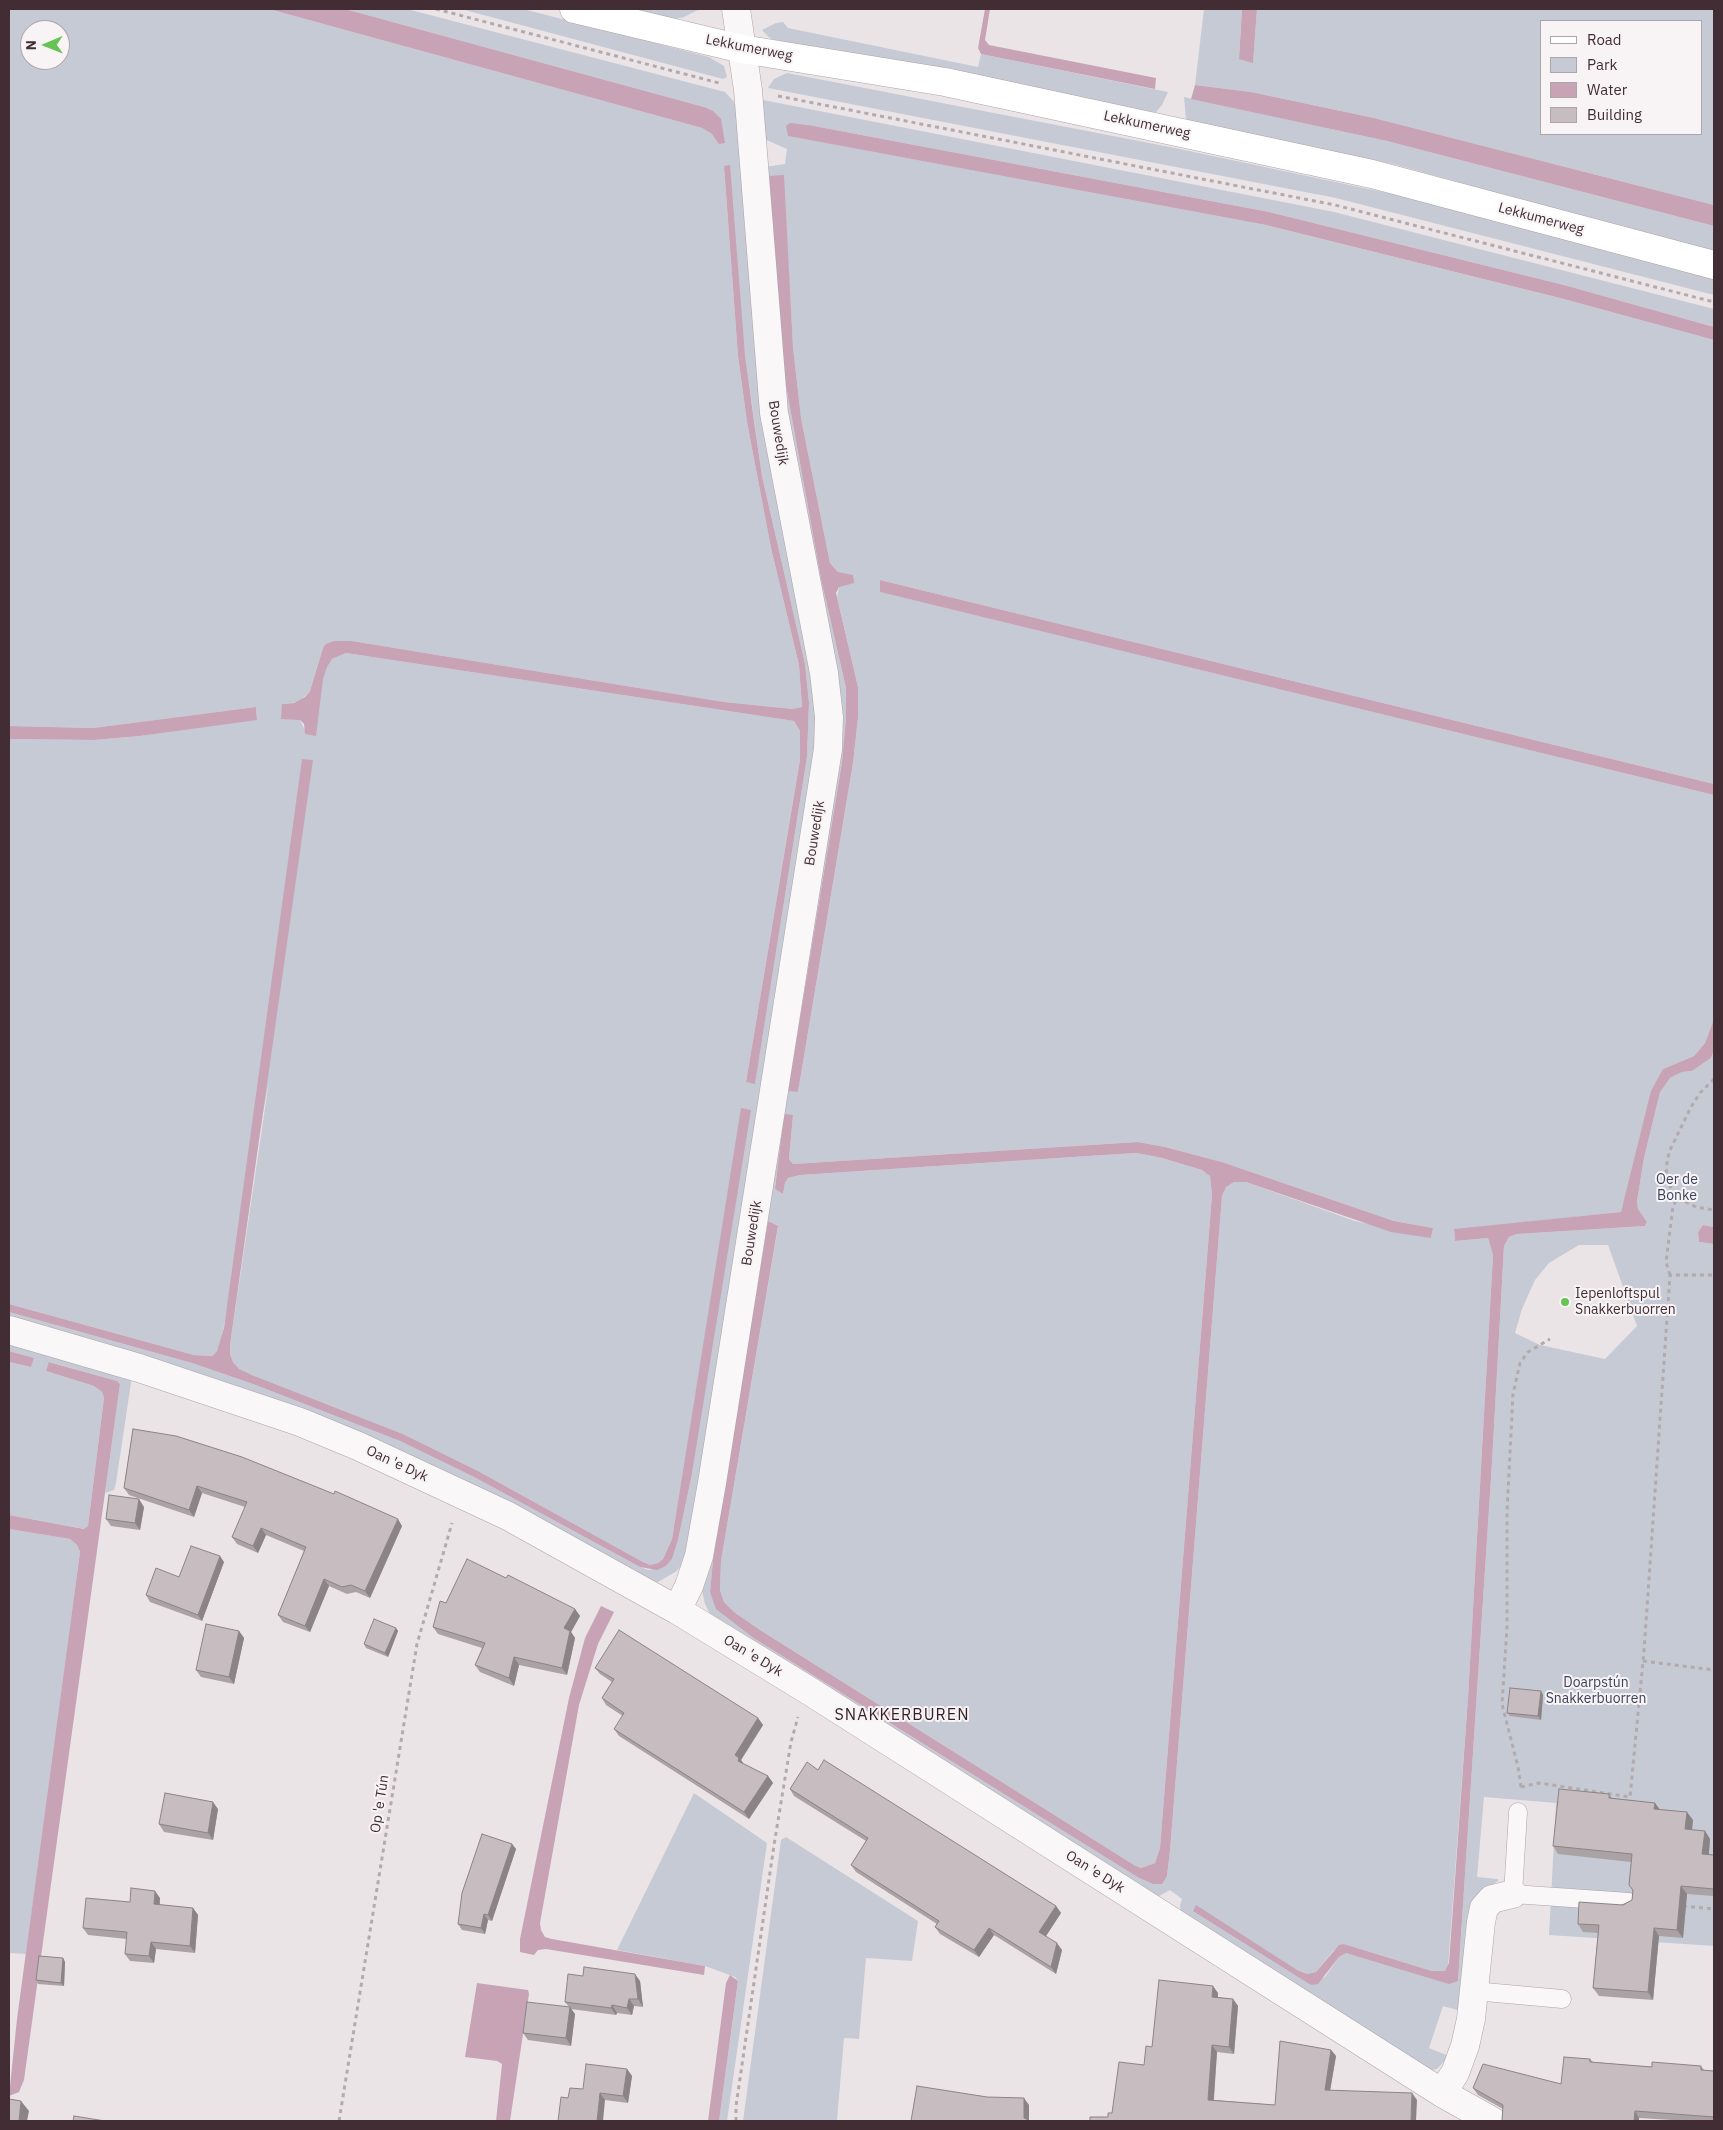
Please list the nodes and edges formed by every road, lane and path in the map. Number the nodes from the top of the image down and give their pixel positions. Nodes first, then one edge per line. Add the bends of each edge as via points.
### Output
1 (436, 9) edge
2 (574, 9) edge
3 (736, 9) edge
4 (742, 49) junction
5 (748, 90) junction
6 (1714, 265) edge
7 (1714, 302) edge
8 (1714, 1079) edge
9 (1678, 1198) junction
10 (1714, 1210) edge
11 (1670, 1275) junction
12 (1714, 1276) edge
13 (9, 1330) edge
14 (1550, 1339) dead end
15 (460, 1493) junction
16 (677, 1610) junction
17 (1643, 1661) junction
18 (1714, 1670) edge
19 (811, 1692) junction
20 (1521, 1788) junction
21 (1630, 1797) junction
22 (1633, 1803) edge
23 (1518, 1812) joint
24 (1513, 1894) junction
25 (1629, 1902) edge
26 (1676, 1906) edge
27 (1714, 1909) edge
28 (1474, 1991) junction
29 (1562, 1998) dead end
30 (1442, 2094) junction
31 (339, 2121) edge
32 (736, 2121) edge
33 (1492, 2121) edge

1 - 5 path
2 - 4 main road, Lekkumerweg
3 - 4 street, Bouwedijk
4 - 5 street, Bouwedijk
4 - 6 main road, Lekkumerweg via 945,82 1372,174
5 - 7 path via 1335,205
5 - 16 street, Bouwedijk via 774,413 824,673 829,717 828,749 712,1483 690,1586
8 - 9 path via 1700,1093 1669,1152 1667,1177
9 - 10 path via 1696,1207
9 - 11 path via 1673,1206 1666,1262
11 - 12 path
11 - 17 path
13 - 15 street, Oan 'e Dyk via 139,1368 300,1422
14 - 20 path via 1528,1352 1520,1363 1513,1394 1502,1704
15 - 16 street, Oan 'e Dyk via 508,1516
15 - 31 path, Op 'e Tún via 417,1644
16 - 19 street, Oan 'e Dyk
17 - 18 path
17 - 21 path
19 - 30 street, Oan 'e Dyk
19 - 32 path via 798,1716 791,1742 772,1855
20 - 21 path via 1539,1783
20 - 23 path
21 - 22 path
23 - 24 lane
24 - 25 lane
24 - 28 street via 1492,1899 1484,1908
26 - 27 path
28 - 29 lane
28 - 30 street via 1465,2046 1456,2073
30 - 33 street, Oan 'e Dyk

